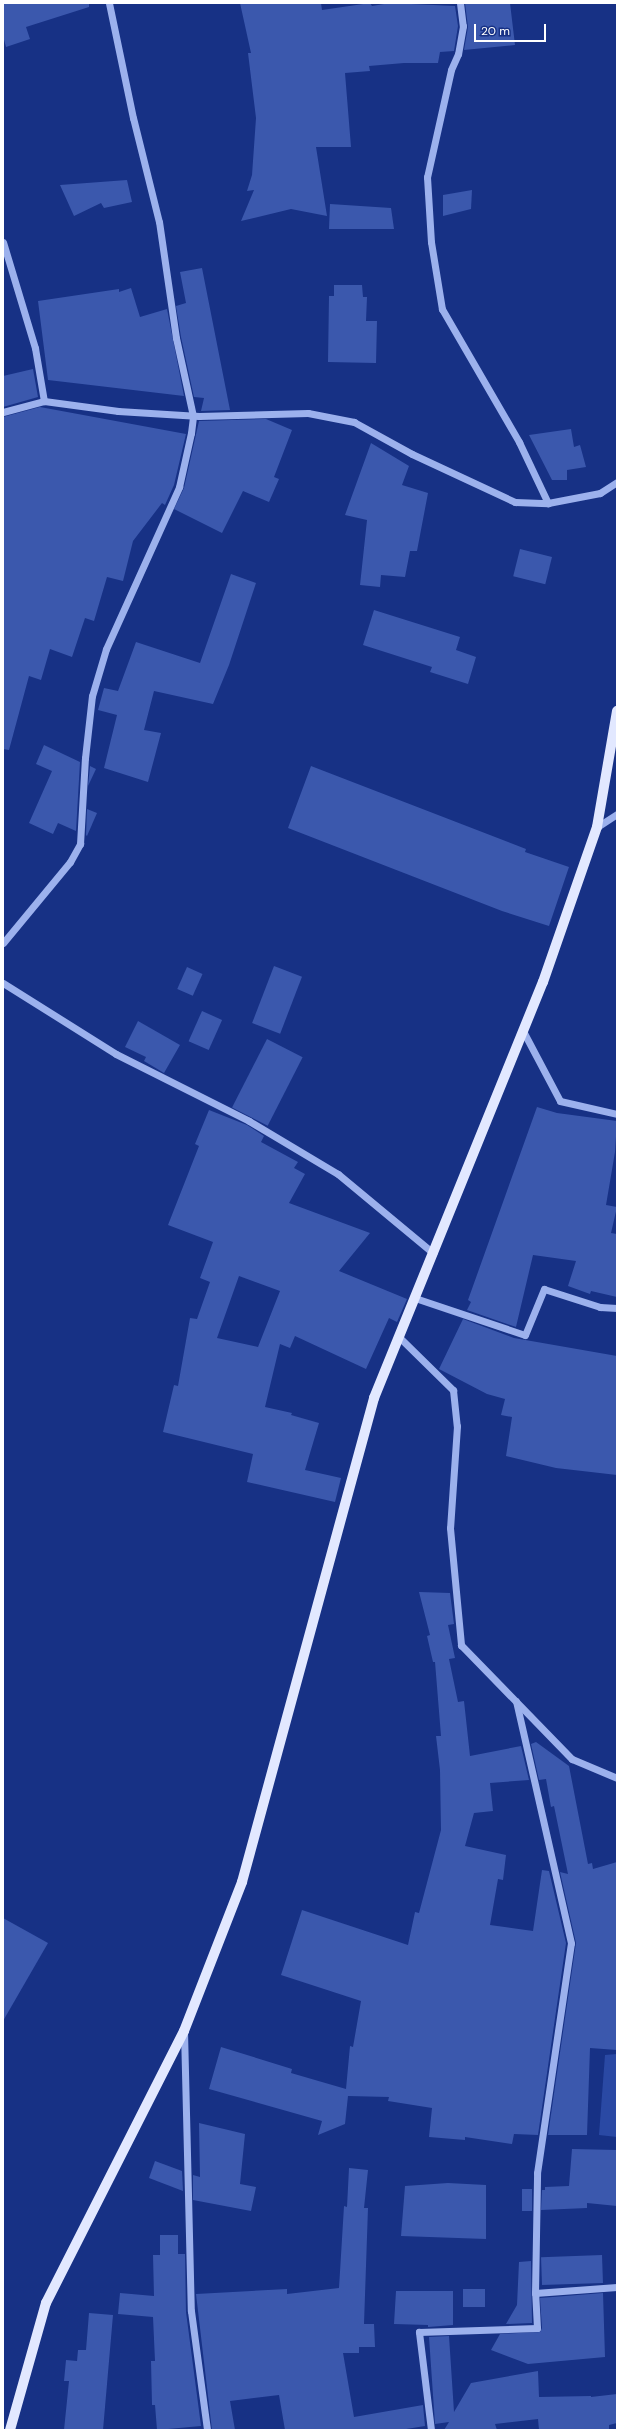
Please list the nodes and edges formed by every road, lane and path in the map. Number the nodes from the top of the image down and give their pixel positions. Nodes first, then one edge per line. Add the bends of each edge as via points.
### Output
1 (108, 3) edge
2 (460, 3) edge
3 (3, 242) edge
4 (44, 401) junction
5 (3, 412) edge
6 (192, 416) junction
7 (617, 482) edge
8 (548, 503) junction
9 (617, 711) edge
10 (617, 814) edge
11 (597, 827) junction
12 (3, 943) edge
13 (3, 983) edge
14 (524, 1030) junction
15 (617, 1114) edge
16 (433, 1253) junction
17 (415, 1298) junction
18 (617, 1308) edge
19 (399, 1337) junction
20 (516, 1701) junction
21 (617, 1778) edge
22 (184, 2031) junction
23 (617, 2287) edge
24 (535, 2293) junction
25 (10, 2430) edge
26 (207, 2430) edge
27 (431, 2430) edge

1 - 6 street via 159,222 176,338
2 - 8 street via 463,26 458,54 451,70 427,177 431,242 442,309 519,442
3 - 4 street via 35,348
4 - 5 street
4 - 6 street via 118,411
6 - 8 street via 308,413 354,422 412,454 515,502
6 - 12 street via 191,433 179,487 106,649 92,696 80,844 70,862
7 - 8 street via 600,493
9 - 11 main road
10 - 11 street
11 - 14 main road
13 - 16 street via 116,1054 249,1121 338,1174
14 - 15 street via 560,1101
14 - 16 main road
16 - 17 main road
17 - 18 street via 525,1336 544,1289 600,1307
17 - 19 main road
19 - 20 street via 453,1390 457,1426 450,1528 461,1645
19 - 22 main road via 374,1398 242,1882
20 - 21 street via 572,1759
20 - 24 street via 571,1943 537,2173
22 - 25 main road via 46,2303
22 - 26 street via 191,2311
23 - 24 street
24 - 27 street via 537,2328 419,2332

